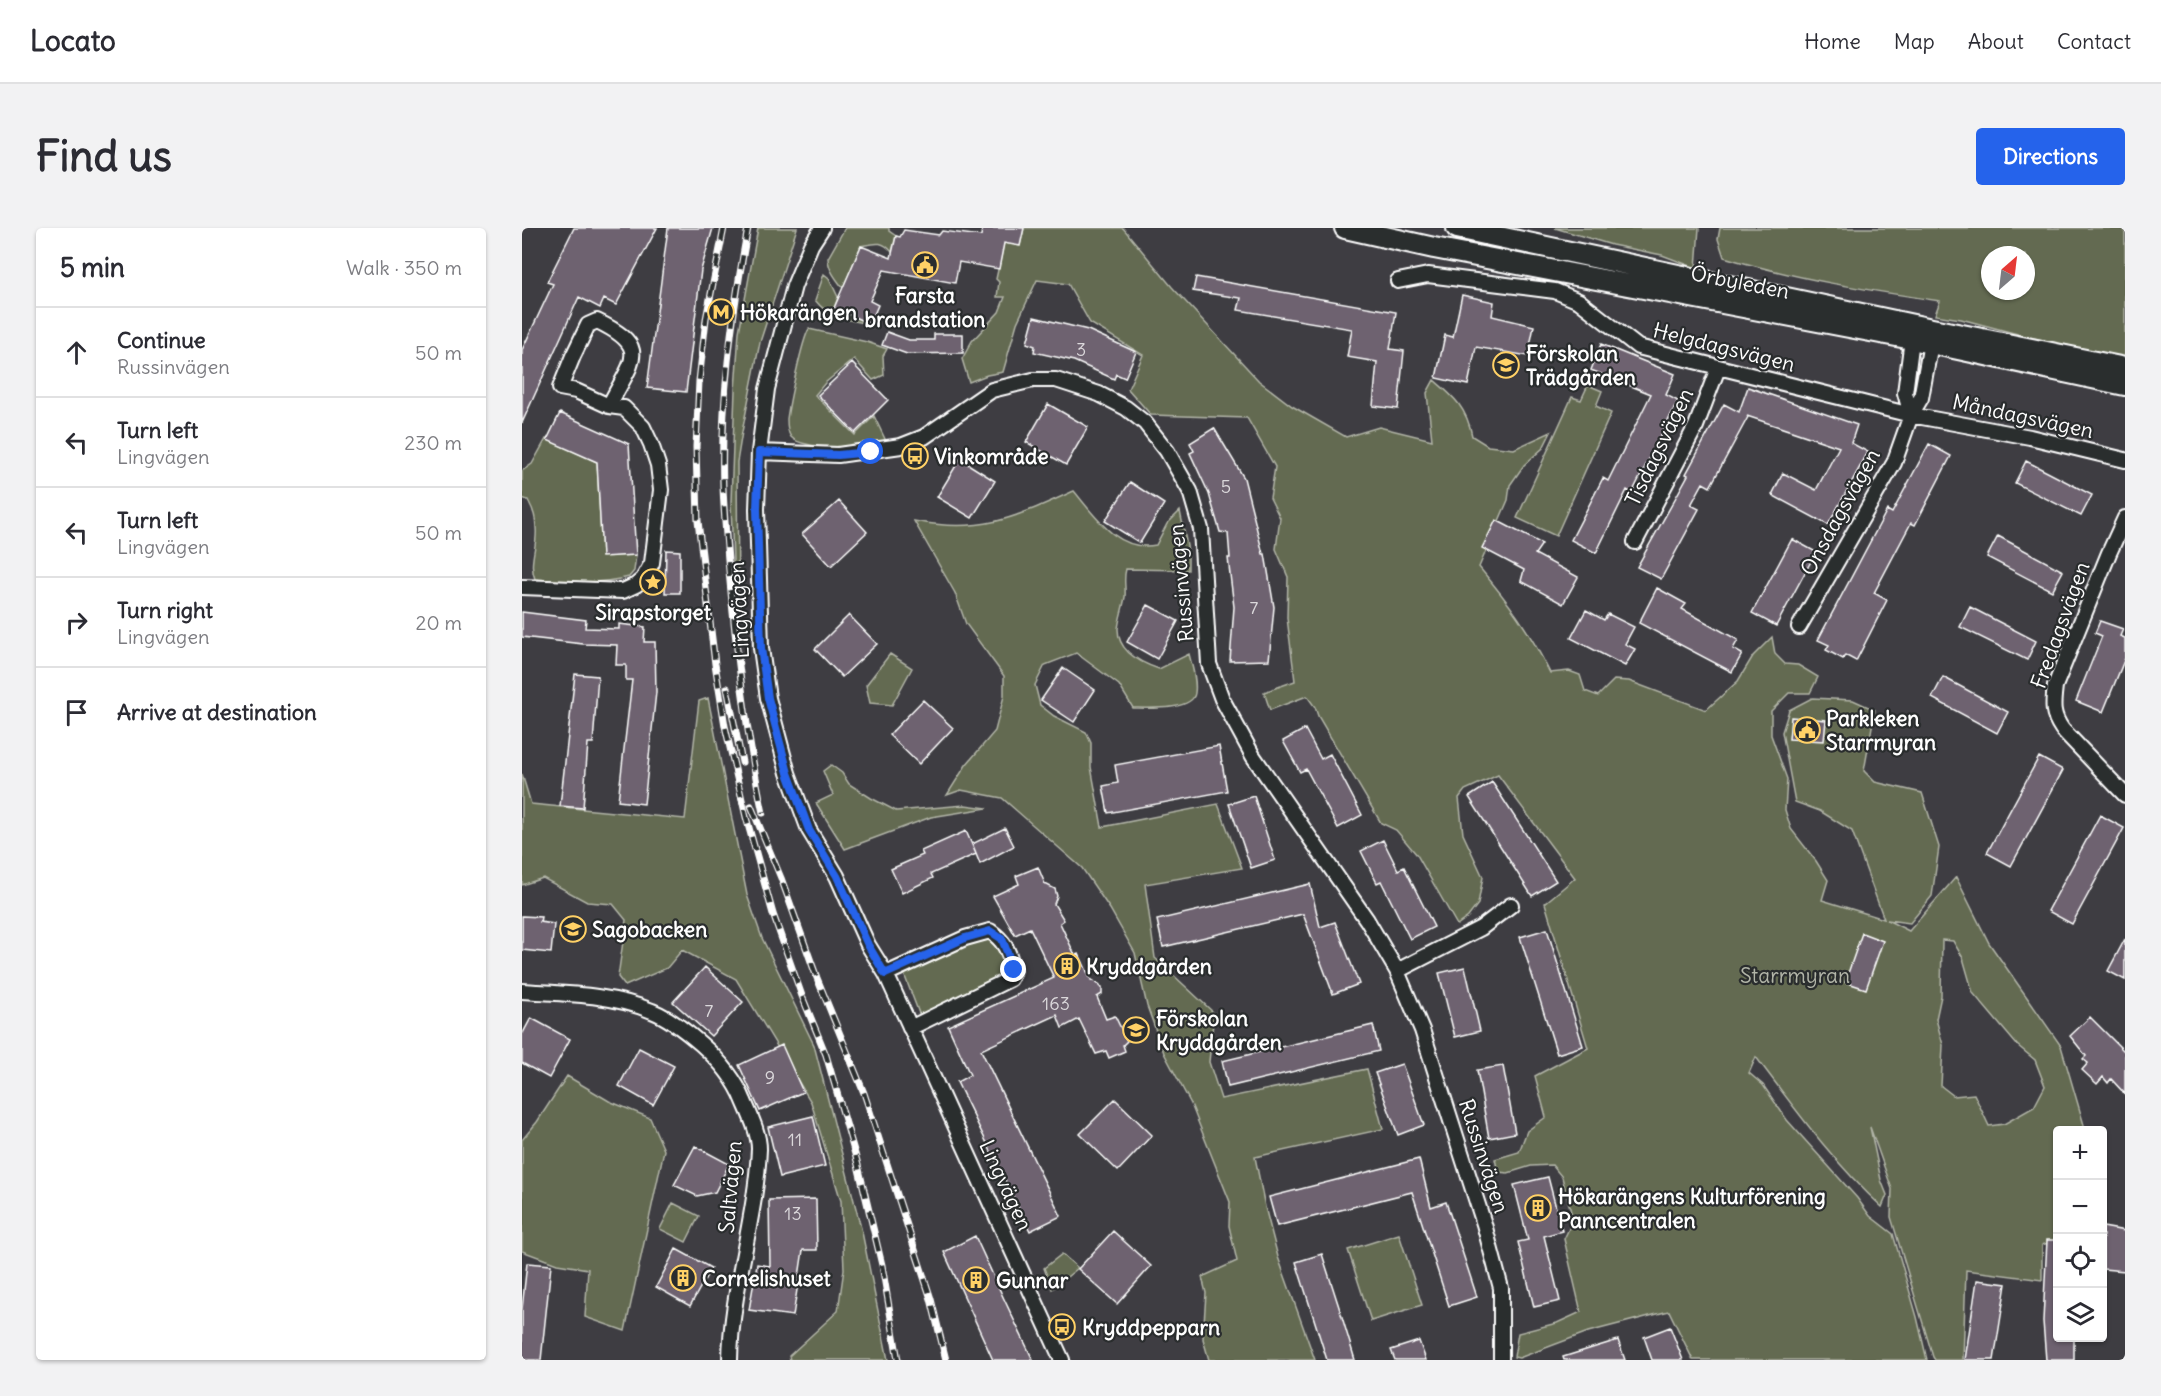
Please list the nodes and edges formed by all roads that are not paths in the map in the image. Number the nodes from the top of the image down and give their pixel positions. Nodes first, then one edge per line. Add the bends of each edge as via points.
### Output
1 (822, 228) edge
2 (1345, 228) edge
3 (1457, 228) edge
4 (1398, 280) dead end
5 (1922, 341) junction
6 (1718, 368) junction
7 (2125, 368) edge
8 (2125, 385) edge
9 (609, 406) junction
10 (1911, 415) junction
11 (759, 452) junction
12 (2125, 460) edge
13 (2125, 518) edge
14 (1635, 543) dead end
15 (522, 588) edge
16 (1799, 627) dead end
17 (2125, 795) edge
18 (1511, 905) dead end
19 (1397, 971) junction
20 (885, 974) junction
21 (522, 991) edge
22 (910, 1028) junction
23 (730, 1360) edge
24 (1062, 1360) edge
25 (1501, 1360) edge

1 - 11 street, Lingvägen via 798,276 781,331 767,389
2 - 5 main road, Örbyleden
3 - 7 main road, Örbyleden
4 - 6 street, Helgdagsvägen via 1428,275 1555,291 1579,302 1638,347
5 - 8 main road, Örbyleden
5 - 10 street, Onsdagsvägen via 1920,398
5 - 10 street, Onsdagsvägen via 1905,393
6 - 10 street, Helgdagsvägen
6 - 14 street, Tisdagsvägen via 1696,426
9 - 9 street via 634,357 632,344 597,321 588,325 560,388
9 - 15 street via 624,408 643,427 658,465 661,490 652,562 643,579 623,591
10 - 12 street, Måndagsvägen
10 - 16 street, Onsdagsvägen via 1894,463
11 - 19 street, Russinvägen via 838,455 902,446 924,437 992,390 1032,380 1056,380 1099,394 1145,423 1190,491 1201,529 1209,664 1222,699 1253,756 1367,920
11 - 20 street, Lingvägen via 760,636 768,698 788,773 809,830 837,876
13 - 17 street, Fredagsvägen via 2055,686 2053,705 2054,717 2062,729
18 - 19 street via 1481,928
19 - 25 street, Russinvägen via 1422,1030 1502,1287
20 - 22 street, Lingvägen
20 - 22 street via 990,931 1002,939 1009,954 1014,970 1010,979
21 - 23 street, Saltvägen via 616,1000 651,1010 692,1035 719,1059 740,1090 759,1145 753,1213 730,1329
22 - 24 street, Lingvägen

